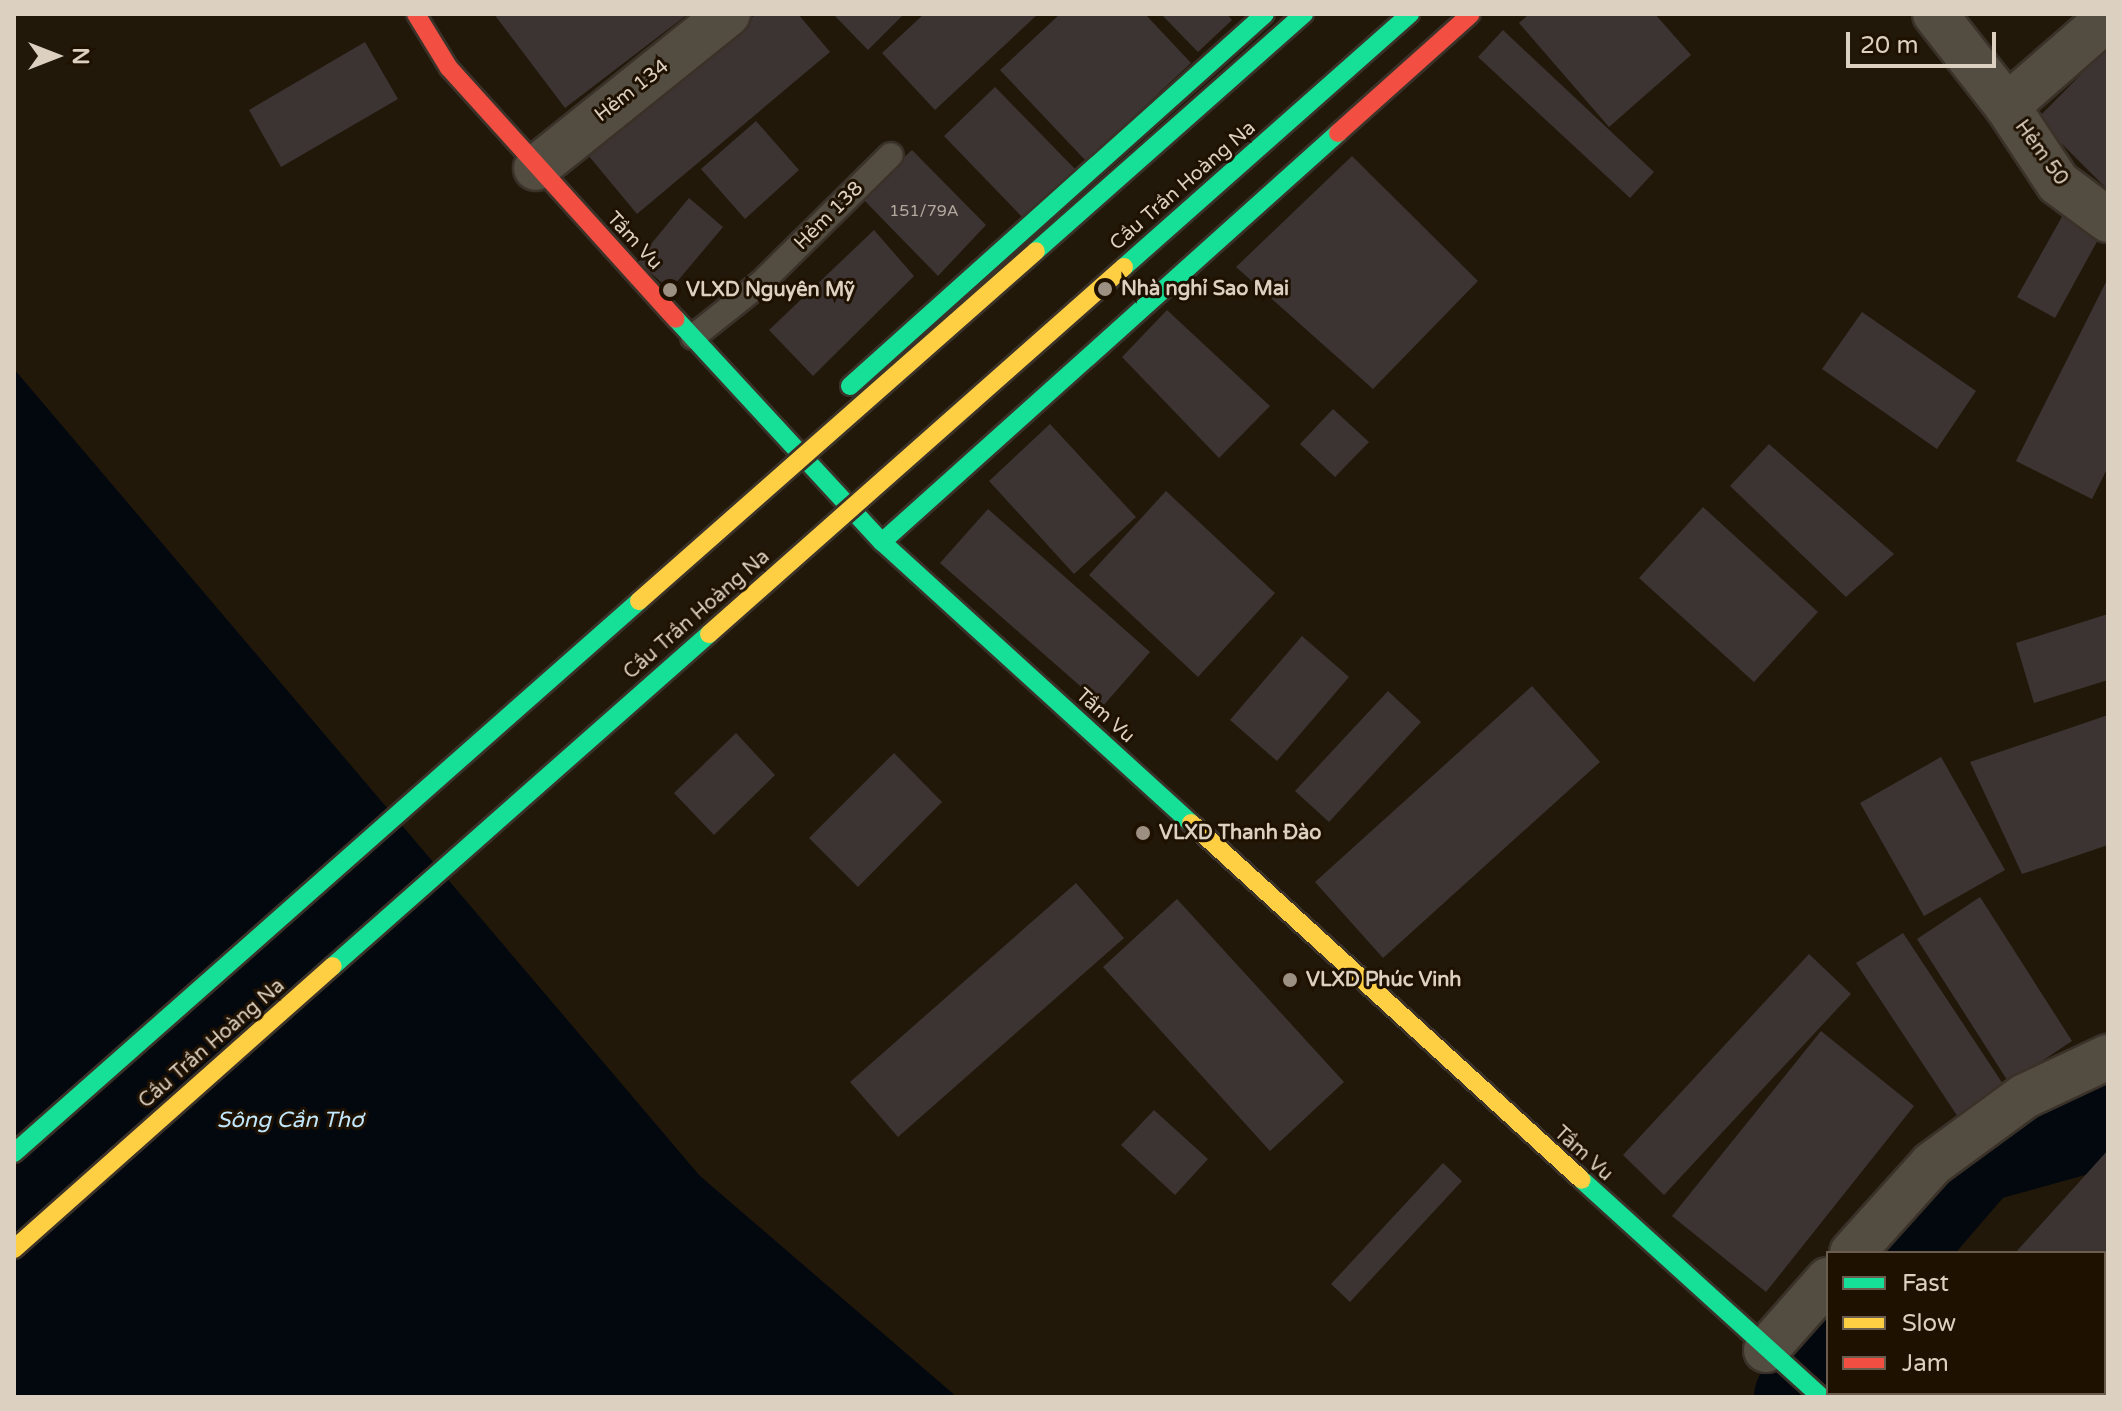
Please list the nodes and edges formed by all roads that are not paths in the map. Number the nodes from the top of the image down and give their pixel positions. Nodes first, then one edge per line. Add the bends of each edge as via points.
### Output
1 (416, 14) edge
2 (728, 14) edge
3 (1265, 14) edge
4 (1304, 14) edge
5 (1410, 14) edge
6 (1471, 14) edge
7 (1935, 14) edge
8 (2108, 18) edge
9 (2007, 106) junction
10 (891, 155) dead end
11 (536, 168) junction
12 (2108, 220) edge
13 (693, 337) junction
14 (836, 398) dead end
15 (882, 542) junction
16 (2108, 1057) edge
17 (14, 1153) edge
18 (14, 1249) edge
19 (1854, 1251) edge
20 (1826, 1282) edge
21 (1767, 1351) junction
22 (1821, 1397) edge

1 - 11 main road, Tầm Vu via 449,68
2 - 11 street, Hẻm 134
3 - 14 main road
4 - 17 main road, bridge
5 - 18 main road, Cầu Trần Hoàng Na, bridge
6 - 15 main road
7 - 9 street
8 - 9 street, Hẻm 50
9 - 12 street, Hẻm 50 via 2058,183
10 - 13 lane, Hẻm 138 via 761,283
11 - 13 main road, Tầm Vu
13 - 15 main road, Tầm Vu via 795,436
15 - 21 main road, Tầm Vu
16 - 19 street via 2025,1096 1932,1164
20 - 21 street
21 - 22 main road, Tầm Vu

